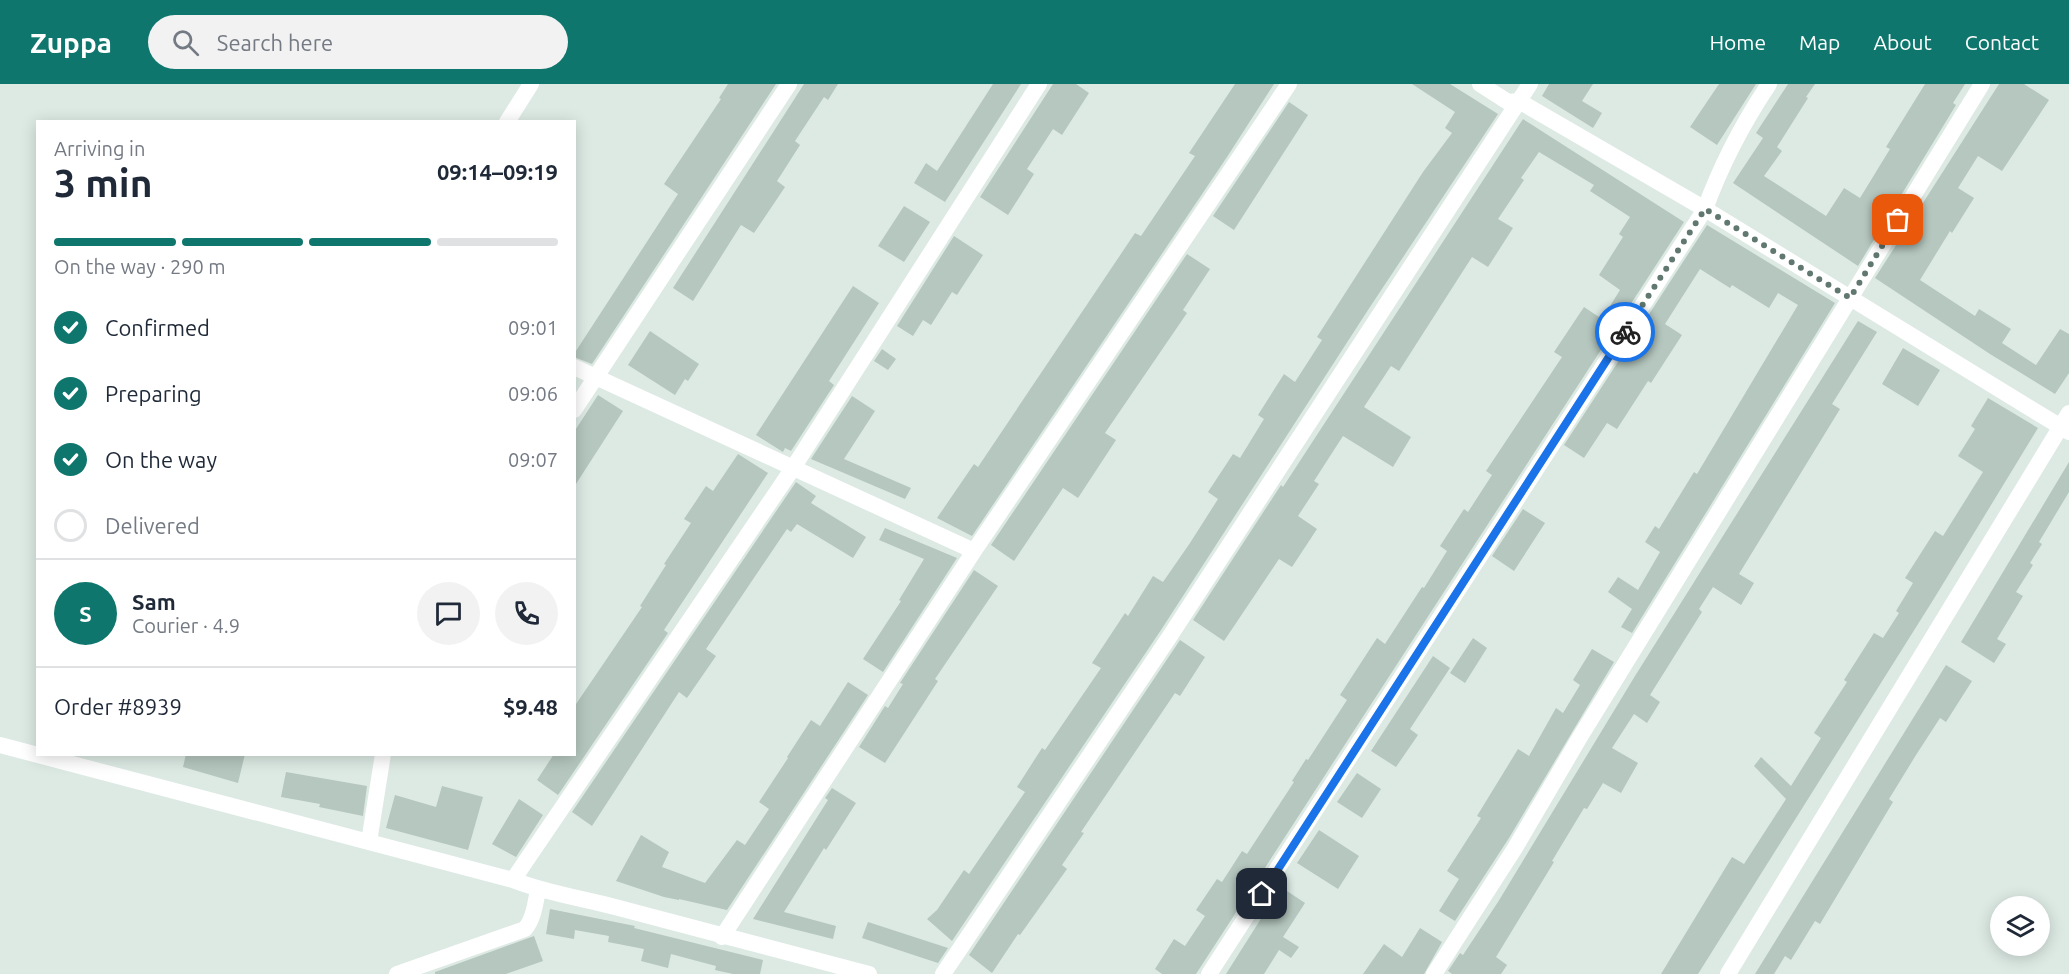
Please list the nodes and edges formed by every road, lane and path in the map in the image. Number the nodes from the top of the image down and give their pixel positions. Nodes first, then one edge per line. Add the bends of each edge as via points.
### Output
1 (531, 84) edge
2 (789, 84) edge
3 (1039, 84) edge
4 (1288, 84) edge
5 (1480, 84) edge
6 (1530, 84) edge
7 (1769, 84) edge
8 (1982, 84) edge
9 (1519, 101) junction
10 (508, 120) edge
11 (1705, 209) junction
12 (1850, 298) junction
13 (576, 368) edge
14 (595, 377) junction
15 (576, 407) edge
16 (2066, 424) edge
17 (793, 468) junction
18 (974, 551) junction
19 (0, 745) edge
20 (36, 752) edge
21 (56, 756) edge
22 (383, 756) edge
23 (77, 760) edge
24 (369, 842) junction
25 (513, 880) junction
26 (538, 890) junction
27 (722, 937) junction
28 (397, 974) edge
29 (869, 974) edge
30 (943, 974) edge
31 (1209, 974) edge
32 (1434, 974) edge
33 (1728, 974) edge

1 - 10 street
2 - 14 street
3 - 17 street
4 - 18 street
5 - 9 street via 1508,102
6 - 9 street
7 - 11 street via 1715,181
8 - 12 street
9 - 11 street
9 - 30 street via 1170,636
11 - 12 street
11 - 31 street
12 - 16 street
12 - 32 street
13 - 14 street
14 - 15 street
14 - 17 street
16 - 33 street
17 - 18 street
17 - 25 street
18 - 27 street
19 - 20 street
21 - 23 street
22 - 24 street
23 - 24 street
24 - 25 street
25 - 26 street
26 - 27 street via 614,906
26 - 28 street via 525,929
27 - 29 street

